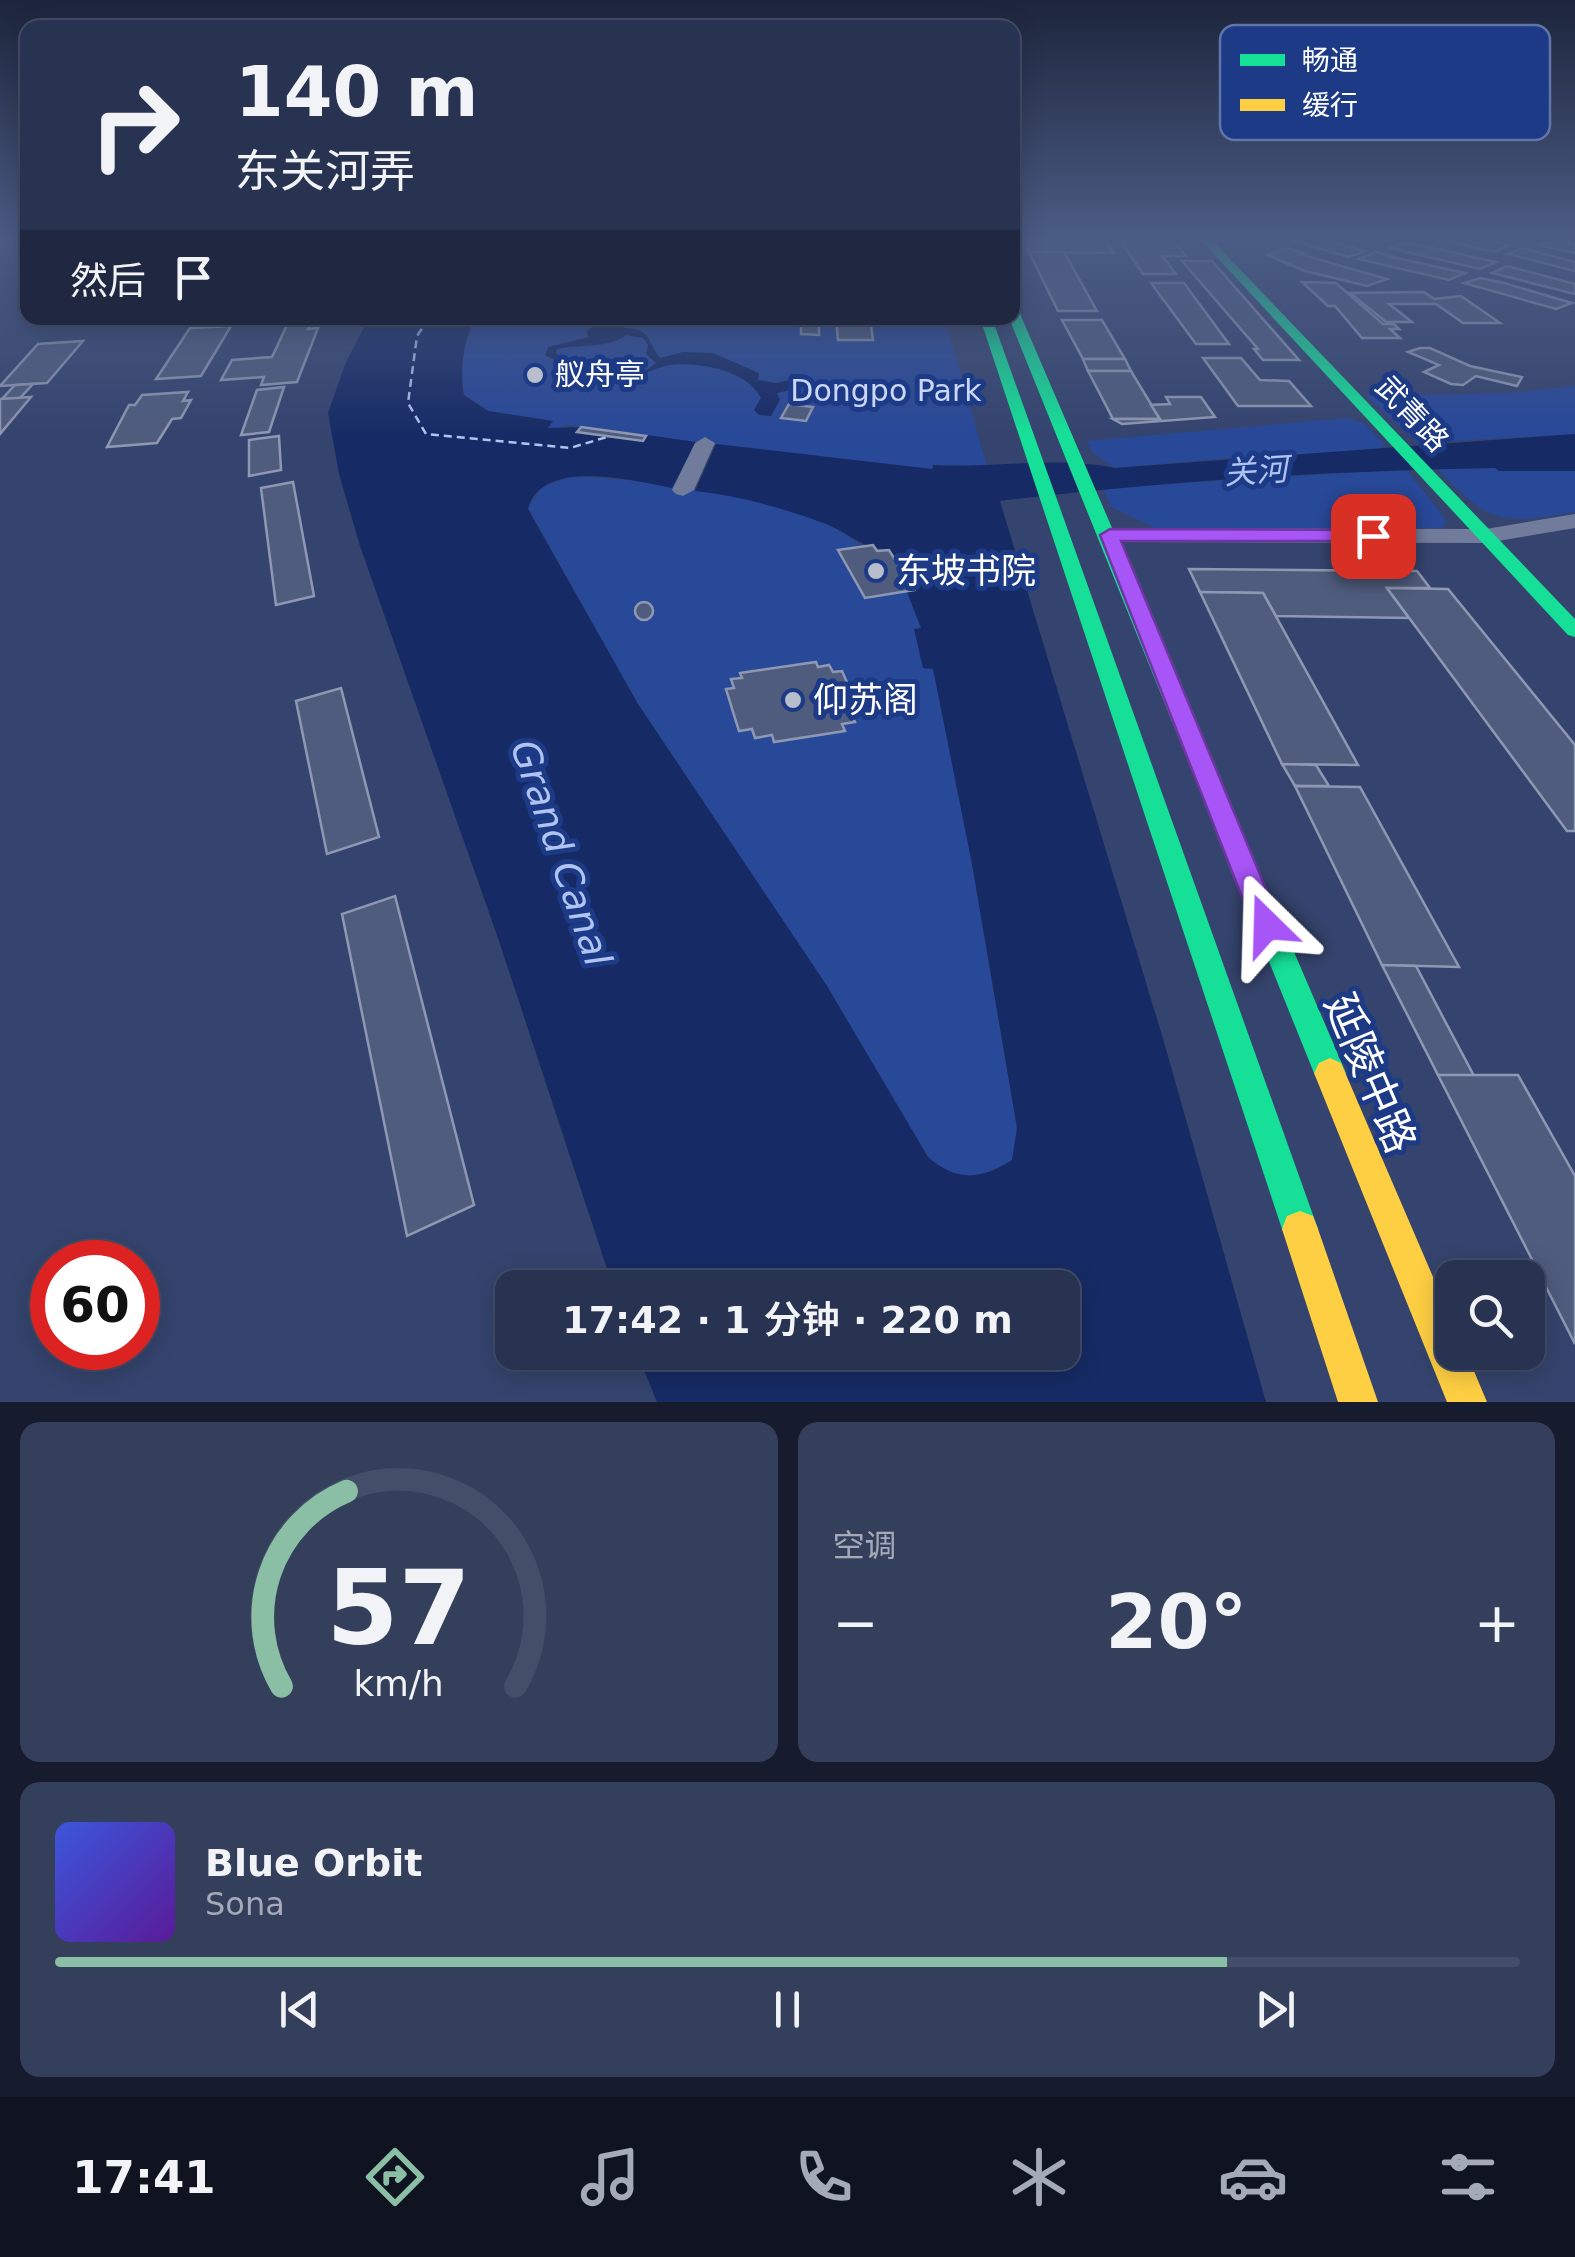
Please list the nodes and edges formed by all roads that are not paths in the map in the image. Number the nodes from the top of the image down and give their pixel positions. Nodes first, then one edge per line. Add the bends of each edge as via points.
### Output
1 (1266, 303) edge
2 (988, 325) edge
3 (1019, 325) edge
4 (706, 443) dead end
5 (683, 490) dead end
6 (1575, 521) edge
7 (1110, 535) junction
8 (1486, 536) junction
9 (1575, 631) edge
10 (1358, 1402) edge
11 (1467, 1402) edge

1 - 8 main road, 武青路
2 - 10 main road
3 - 7 main road, 延陵中路
4 - 5 street
6 - 8 street
7 - 8 street
7 - 11 main road, 延陵中路
8 - 9 main road, 武青路

